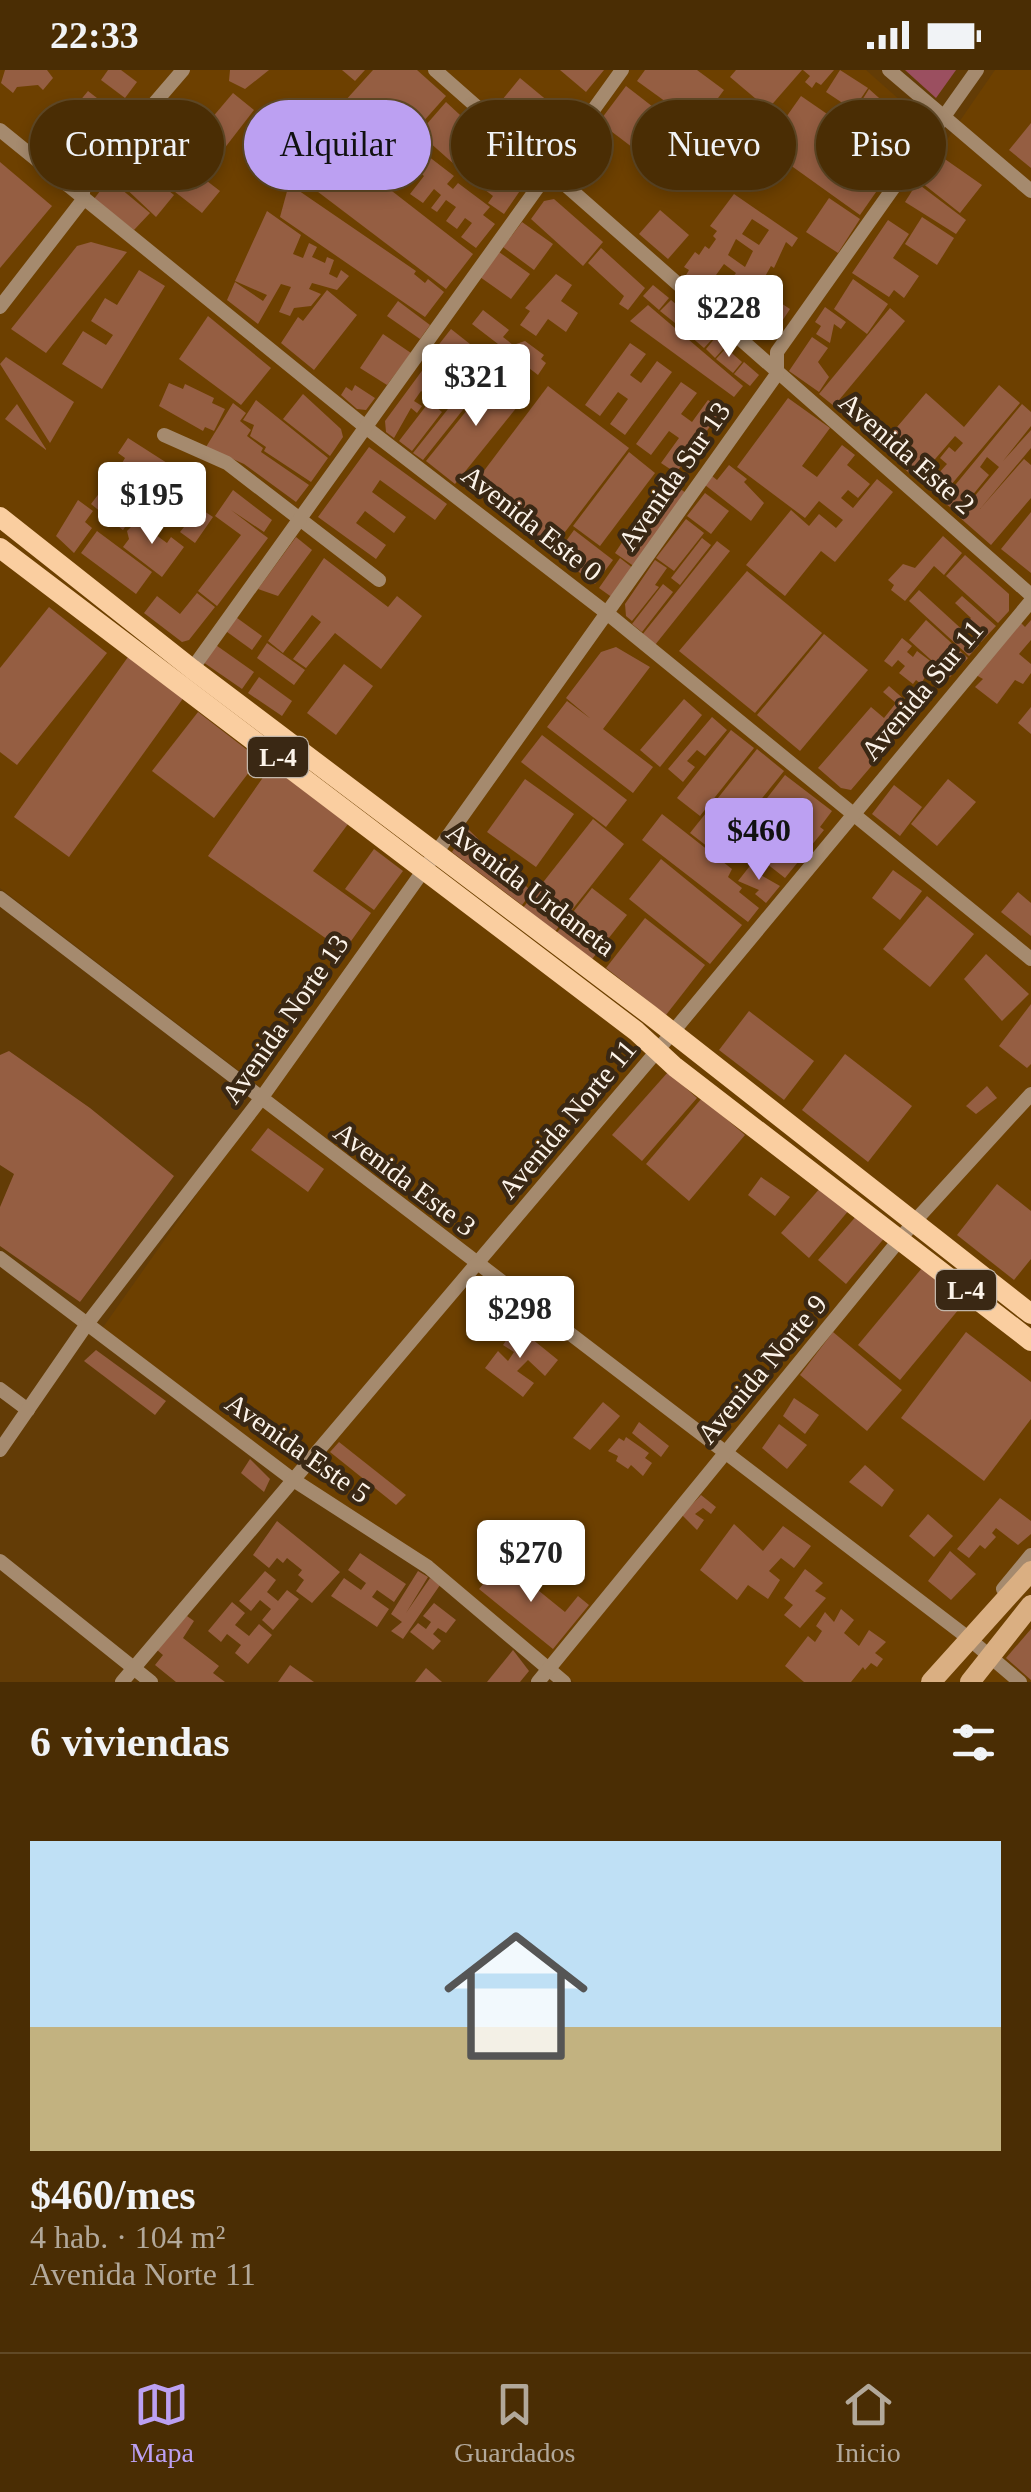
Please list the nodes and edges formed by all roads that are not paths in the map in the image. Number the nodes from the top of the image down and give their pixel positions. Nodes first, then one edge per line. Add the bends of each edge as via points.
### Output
1 (183, 70) edge
2 (435, 70) edge
3 (622, 70) edge
4 (889, 70) edge
5 (977, 70) edge
6 (468, 100) edge
7 (600, 100) edge
8 (924, 100) edge
9 (946, 116) edge
10 (946, 119) edge
11 (0, 130) edge
12 (535, 190) edge
13 (568, 190) edge
14 (893, 190) edge
15 (1031, 191) edge
16 (82, 201) junction
17 (0, 306) edge
18 (777, 374) junction
19 (368, 429) junction
20 (164, 435) dead end
21 (0, 505) edge
22 (0, 517) edge
23 (300, 522) junction
24 (0, 536) edge
25 (5, 552) edge
26 (61, 576) junction
27 (378, 580) dead end
28 (1031, 598) edge
29 (608, 614) junction
30 (137, 636) junction
31 (192, 668) junction
32 (852, 812) junction
33 (429, 860) junction
34 (0, 898) edge
35 (1031, 959) edge
36 (671, 1033) junction
37 (658, 1051) junction
38 (1031, 1094) edge
39 (260, 1100) junction
40 (908, 1230) junction
41 (0, 1258) edge
42 (477, 1264) junction
43 (1031, 1314) edge
44 (87, 1324) junction
45 (1031, 1341) edge
46 (0, 1388) edge
47 (28, 1410) junction
48 (0, 1450) edge
49 (725, 1452) junction
50 (292, 1479) junction
51 (1031, 1555) edge
52 (0, 1561) edge
53 (1026, 1576) edge
54 (1031, 1605) edge
55 (1031, 1618) edge
56 (968, 1637) junction
57 (991, 1658) junction
58 (134, 1668) junction
59 (549, 1670) junction
60 (122, 1682) edge
61 (151, 1682) edge
62 (538, 1682) edge
63 (564, 1682) edge
64 (931, 1682) edge
65 (970, 1682) edge
66 (1020, 1682) edge

1 - 16 street via 84,185
2 - 6 street, Avenida Este 2
3 - 7 street
4 - 8 street
5 - 9 street, Avenida Sur 13
10 - 15 street
11 - 16 street, Avenida Este 0
12 - 19 street
13 - 18 street, Avenida Este 2
14 - 18 street, Avenida Sur 13 via 777,352
16 - 17 street
16 - 19 street, Avenida Este 0
18 - 28 street, Avenida Este 2
18 - 29 street, Avenida Sur 13
19 - 23 street
19 - 29 street, Avenida Este 0
20 - 23 street via 227,463
21 - 30 street, Avenida Urdaneta / L-4 via 106,591
22 - 26 main road, L-4
23 - 27 street
23 - 31 street
24 - 26 main road, L-4
25 - 30 main road, Avenida Urdaneta / L-4
26 - 30 main road, L-4
28 - 32 street, Avenida Sur 11
29 - 32 street, Avenida Este 0
29 - 33 street, Avenida Norte 13
30 - 31 main road, Avenida Urdaneta / L-4
30 - 33 main road, Avenida Urdaneta / L-4
31 - 33 main road, Avenida Urdaneta / L-4
32 - 35 street, Avenida Este 0
32 - 36 street, Avenida Norte 11
33 - 36 main road, Avenida Urdaneta / L-4
33 - 37 main road, Avenida Urdaneta / L-4
33 - 39 street, Avenida Norte 13
34 - 39 street, Avenida Este 3
36 - 37 street, Avenida Norte 11
36 - 40 main road, Avenida Urdaneta / L-4
37 - 40 main road, Avenida Urdaneta / L-4
37 - 42 street, Avenida Norte 11
38 - 40 street, Avenida Norte 9
39 - 42 street, Avenida Este 3
39 - 44 street, Avenida Norte 13
40 - 43 main road, Avenida Urdaneta / L-4
40 - 45 main road, Avenida Urdaneta / L-4
40 - 49 street, Avenida Norte 9
41 - 44 street, Avenida Este 5
42 - 49 street, Avenida Este 3
42 - 50 street, Avenida Norte 11
44 - 47 street, Avenida Norte 13
44 - 50 street, Avenida Este 5
46 - 47 street
47 - 48 street, Avenida Norte 13
49 - 56 street, Avenida Este 3
49 - 59 street, Avenida Norte 9
50 - 58 street, Avenida Norte 11
50 - 59 street, Avenida Este 5 via 428,1568
51 - 56 street
52 - 58 street
53 - 56 main road
54 - 57 main road
55 - 57 street
56 - 57 street, Avenida Este 3
56 - 64 main road
57 - 65 main road
57 - 66 street, Avenida Este 3
58 - 60 street, Avenida Norte 11
58 - 61 street
59 - 62 street, Avenida Norte 9
59 - 63 street, Avenida Este 5

